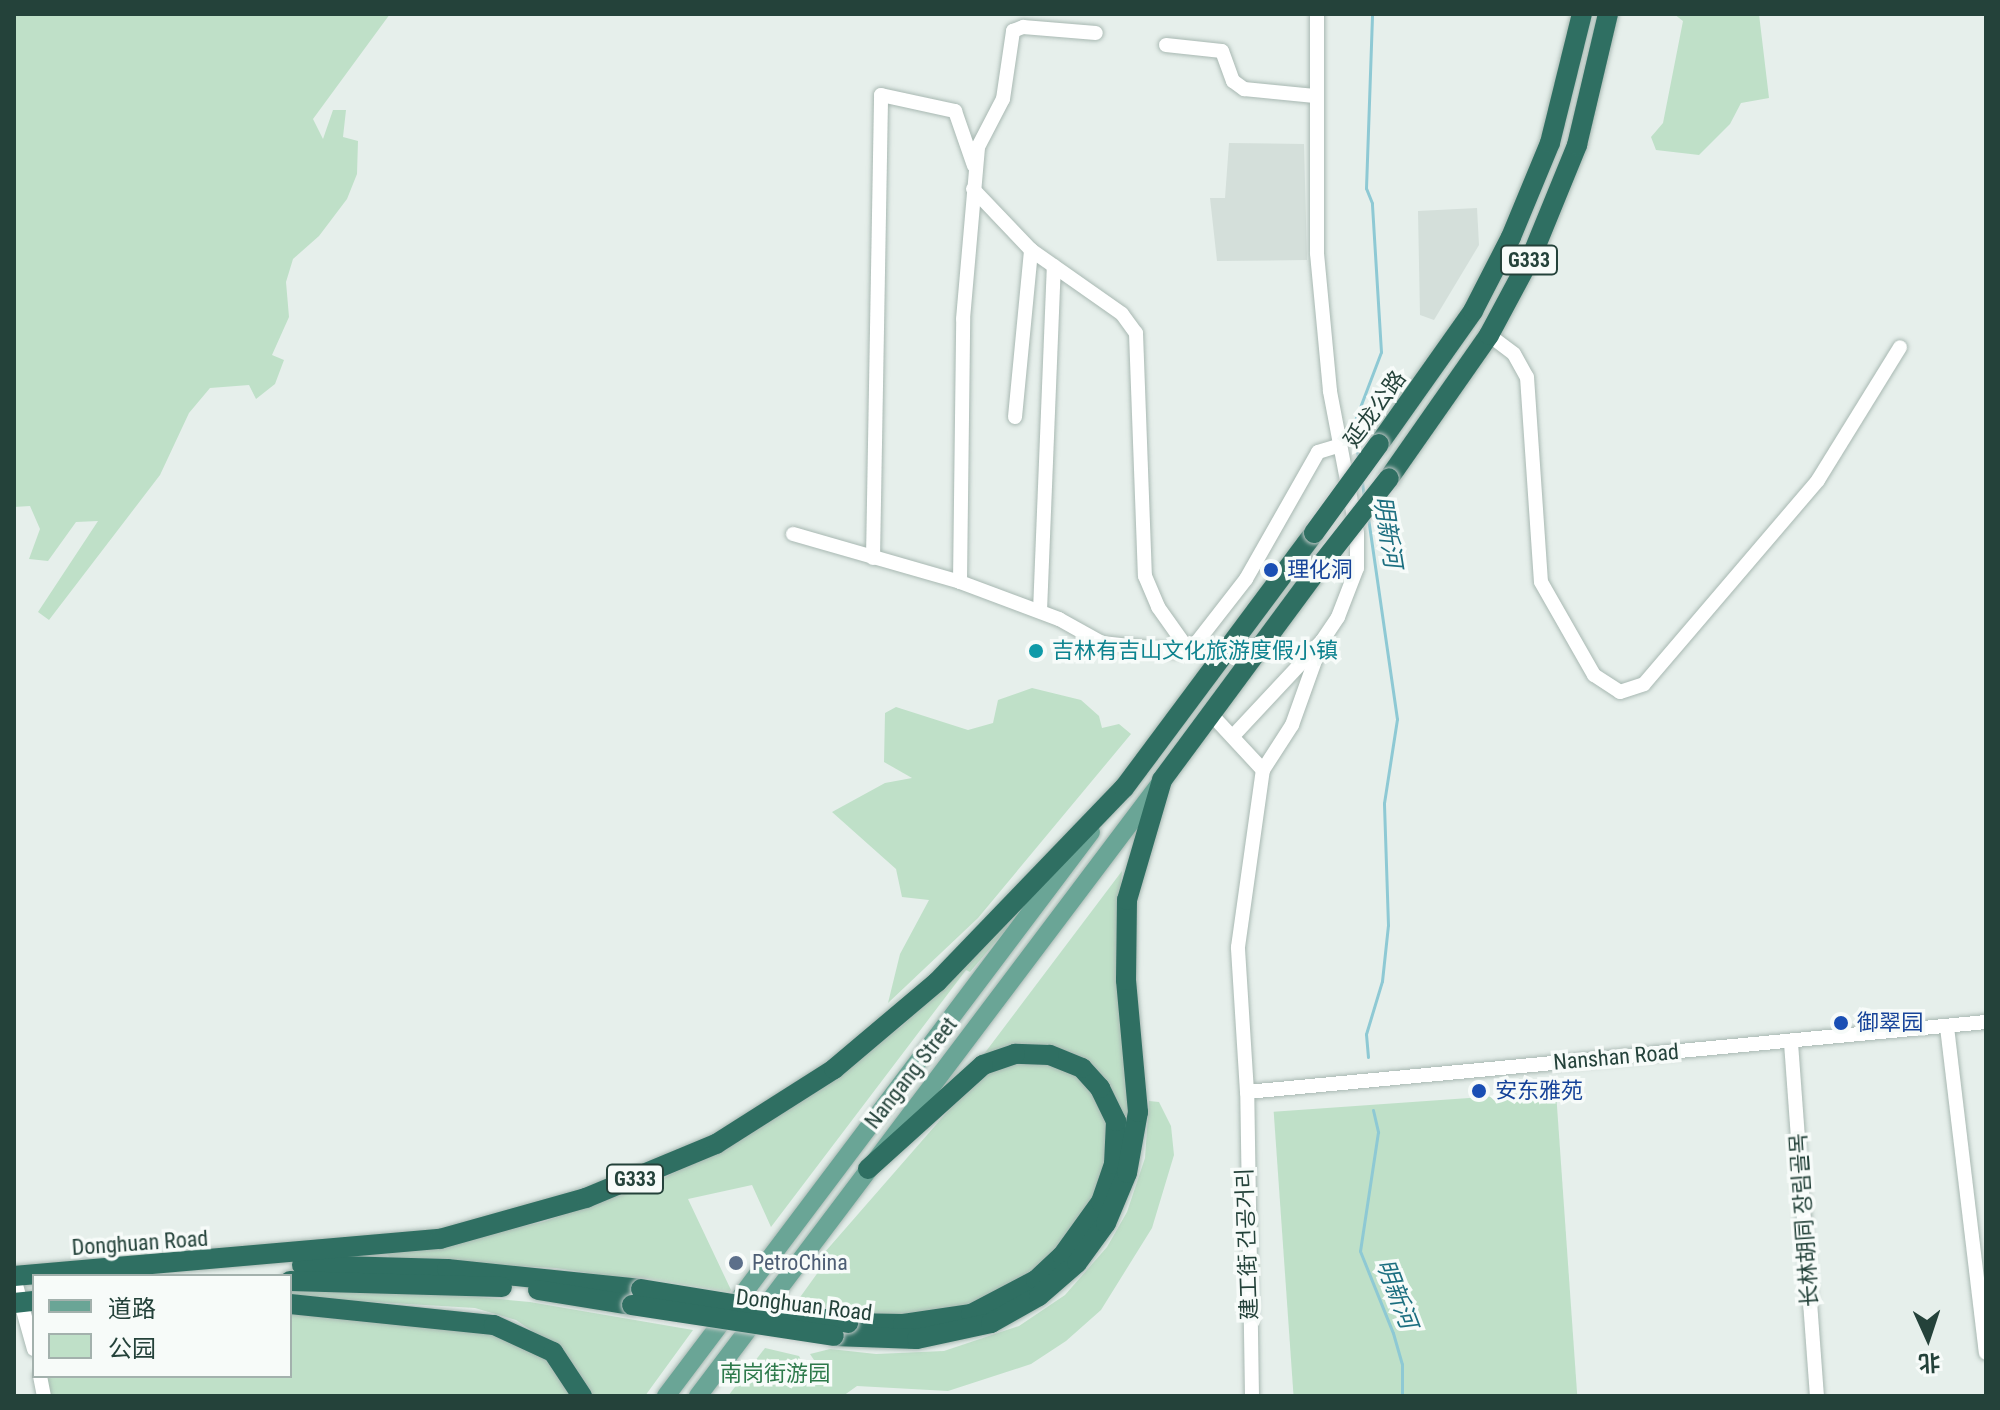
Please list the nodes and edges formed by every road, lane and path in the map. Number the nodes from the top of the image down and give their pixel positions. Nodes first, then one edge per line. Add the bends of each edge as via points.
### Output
1 (1317, 14) edge
2 (1582, 14) edge
3 (1608, 14) edge
4 (1096, 33) dead end
5 (1166, 45) dead end
6 (1315, 96) junction
7 (974, 166) junction
8 (973, 189) junction
9 (1031, 250) junction
10 (1054, 266) junction
11 (1489, 335) junction
12 (1900, 347) dead end
13 (1015, 417) dead end
14 (1338, 446) junction
15 (793, 534) dead end
16 (873, 558) junction
17 (1246, 579) junction
18 (960, 582) junction
19 (1267, 596) junction
20 (1040, 611) junction
21 (1322, 641) junction
22 (1187, 648) junction
23 (1210, 713) junction
24 (1233, 736) junction
25 (1263, 770) junction
26 (1162, 780) junction
27 (1124, 788) junction
28 (1986, 1022) edge
29 (1947, 1027) junction
30 (1791, 1043) junction
31 (1247, 1092) junction
32 (868, 1169) junction
33 (259, 1259) junction
34 (55, 1274) edge
35 (14, 1277) edge
36 (292, 1281) edge
37 (637, 1297) junction
38 (26, 1302) edge
39 (292, 1304) edge
40 (841, 1329) junction
41 (32, 1337) edge
42 (1986, 1353) edge
43 (582, 1396) edge
44 (666, 1396) edge
45 (698, 1396) edge
46 (1252, 1396) edge
47 (1817, 1396) edge

1 - 6 street
2 - 19 highway, 延龙公路 / G333, bridge via 1550,143 1473,311
3 - 11 highway, G333 via 1566,175
4 - 7 street via 1023,27 1013,31 1003,99
5 - 6 street via 1222,51 1233,81 1244,89
6 - 14 street via 1317,253
7 - 8 street
7 - 16 street via 955,111 881,95
8 - 9 street
8 - 18 street via 963,319
9 - 10 street
9 - 13 street
10 - 20 street
10 - 22 street via 1122,314 1136,333 1145,576 1158,607
11 - 12 street via 1514,354 1527,377 1541,582 1594,675 1620,692 1644,684 1818,480
11 - 23 highway, G333, bridge via 1389,478
14 - 17 street via 1325,447 1306,467
14 - 21 street via 1359,550 1348,593
15 - 16 street
16 - 18 street
17 - 19 street
17 - 22 street via 1208,630
18 - 20 street
19 - 27 highway, 延龙公路 / G333
20 - 22 street via 1102,643
21 - 24 street
21 - 25 street via 1292,725
23 - 24 street
23 - 26 highway, G333
24 - 25 street
25 - 31 street, 建工街 건공거리 via 1238,947
26 - 32 main road, Nangang Street
26 - 40 highway, Donghuan Road / G333 via 1127,900 1126,980 1138,1112 1127,1173 1106,1223 1077,1263 1039,1296 991,1323 917,1339
27 - 33 highway, Donghuan Road / G333 via 882,1032 716,1144 586,1198 440,1239
27 - 44 main road, Nangang Street
28 - 29 street, Nanshan Road
29 - 30 street, Nanshan Road
29 - 42 street
30 - 31 street, Nanshan Road
30 - 47 street, 长林胡同 장림골목
31 - 46 street, 建工街 건공거리
32 - 40 highway via 983,1065 1015,1054 1049,1055 1082,1068 1100,1088 1116,1121 1114,1164 1101,1202 1062,1256 1036,1280 971,1314
32 - 45 main road, Nangang Street
33 - 34 highway, Donghuan Road / G333
33 - 37 highway via 447,1269
35 - 38 street
36 - 37 highway
37 - 40 highway, bridge
38 - 41 street
39 - 43 highway via 494,1325 553,1352

